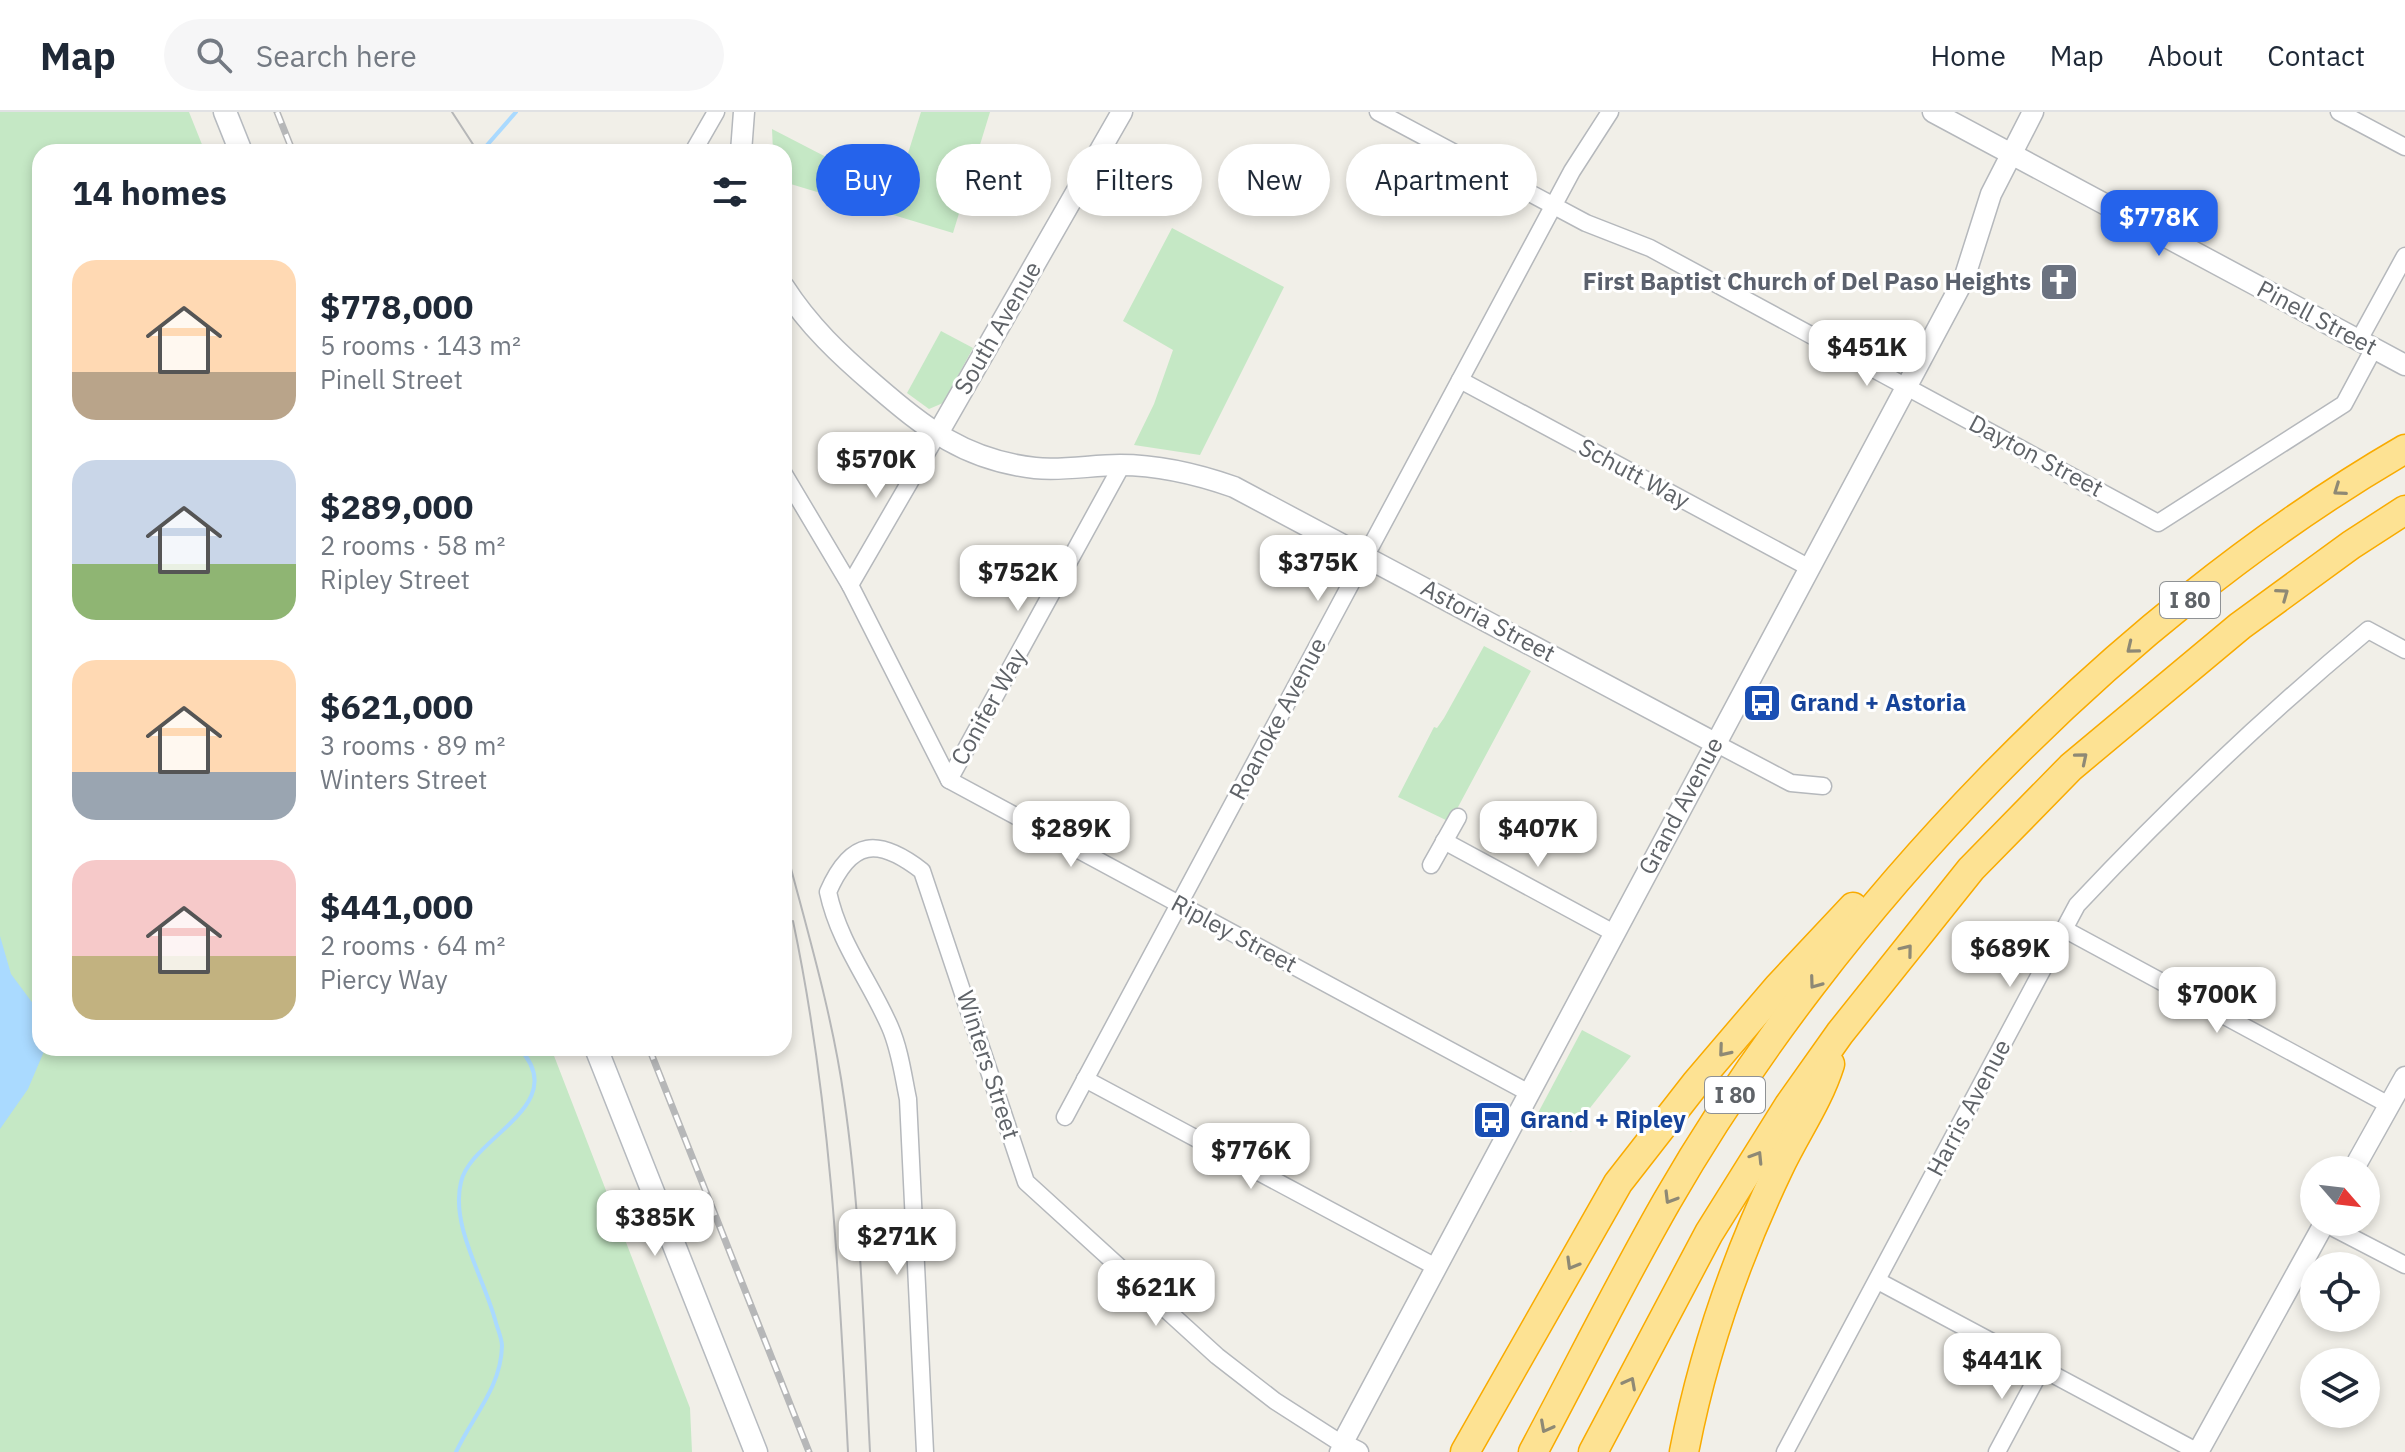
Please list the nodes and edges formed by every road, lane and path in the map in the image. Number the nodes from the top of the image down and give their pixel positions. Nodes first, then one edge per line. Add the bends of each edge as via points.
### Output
1 (225, 112) edge
2 (716, 112) edge
3 (744, 112) edge
4 (1122, 112) edge
5 (1378, 112) edge
6 (1610, 112) edge
7 (1933, 112) edge
8 (2033, 112) edge
9 (2339, 112) edge
10 (238, 144) edge
11 (698, 144) edge
12 (742, 144) edge
13 (2405, 147) edge
14 (2010, 153) junction
15 (1553, 207) junction
16 (2405, 256) edge
17 (792, 298) edge
18 (2366, 344) junction
19 (2405, 365) edge
20 (1460, 380) junction
21 (1905, 386) junction
22 (937, 435) junction
23 (2405, 449) edge
24 (1122, 465) junction
25 (792, 487) edge
26 (2405, 510) edge
27 (1366, 556) junction
28 (1808, 567) junction
29 (850, 585) junction
30 (2405, 650) edge
31 (1715, 743) junction
32 (1994, 776) junction
33 (949, 780) junction
34 (1823, 786) dead end
35 (1458, 817) dead end
36 (1444, 841) junction
37 (1431, 865) dead end
38 (1179, 904) junction
39 (2064, 929) junction
40 (1614, 933) junction
41 (1840, 1033) junction
42 (599, 1056) edge
43 (2405, 1077) edge
44 (1085, 1079) junction
45 (1529, 1093) junction
46 (2389, 1105) junction
47 (1065, 1117) dead end
48 (2361, 1156) edge
49 (2317, 1236) edge
50 (2351, 1236) edge
51 (2405, 1265) edge
52 (1436, 1267) junction
53 (1878, 1281) junction
54 (2042, 1368) junction
55 (1346, 1449) edge
56 (756, 1452) edge
57 (925, 1452) edge
58 (1465, 1452) edge
59 (1533, 1452) edge
60 (1593, 1452) edge
61 (1684, 1452) edge
62 (1785, 1452) edge
63 (1997, 1452) edge
64 (2198, 1452) edge

1 - 10 main road
2 - 11 street
3 - 12 street
4 - 22 street, South Avenue
5 - 15 street, Dayton Street
6 - 15 street, Roanoke Avenue
7 - 14 street, Pinell Street
8 - 14 street, Grand Avenue
9 - 13 street
14 - 18 street, Pinell Street
14 - 21 street, Grand Avenue via 1964,279
15 - 20 street, Roanoke Avenue
15 - 21 street, Dayton Street via 1650,248
16 - 18 street
17 - 22 street, Astoria Street via 842,358
18 - 19 street, Pinell Street
18 - 21 street, Dayton Street via 2344,404 2158,523
20 - 27 street, Roanoke Avenue
20 - 28 street, Schutt Way
21 - 28 street, Grand Avenue
22 - 24 street, Astoria Street via 1010,464 1059,469
22 - 29 street, South Avenue
23 -> 32 highway, I 80 via 2231,567 2109,667
24 - 27 street, Astoria Street via 1185,472 1234,487
24 - 33 street, Conifer Way
25 - 29 street
41 -> 26 highway, I 80 via 1971,869 2071,767 2240,626
27 - 31 street, Astoria Street
27 - 38 street, Roanoke Avenue
28 - 31 street, Grand Avenue
29 - 33 street
30 - 39 street, Harris Avenue via 2368,630 2169,808 2077,905
31 - 34 street, Astoria Street via 1791,783
31 - 40 street, Grand Avenue
32 -> 58 highway via 1928,831 1865,895 1696,1083 1618,1183
32 -> 59 highway, I 80 via 1831,961 1746,1078 1668,1200
33 - 38 street, Ripley Street
35 - 36 street
36 - 37 street
36 - 40 street
38 - 44 street, Roanoke Avenue
38 - 45 street, Ripley Street
39 - 46 street
39 - 53 street, Harris Avenue
40 - 45 street, Grand Avenue
60 -> 41 highway, I 80 via 1709,1233
41 - 61 highway via 1821,1093 1780,1165 1742,1250 1711,1339
42 - 56 main road
43 - 46 street
44 - 47 street, Roanoke Avenue
44 - 52 street
45 - 52 street, Grand Avenue
46 - 48 street
49 - 64 street
50 - 51 street
52 - 55 street, Grand Avenue
53 - 54 street
53 - 62 street, Harris Avenue
54 - 63 street
54 - 64 street
55 - 57 street, Winters Street via 1217,1356 1026,1182 922,871 897,852 873,849 856,851 838,869 828,892 848,951 892,1030 903,1067

